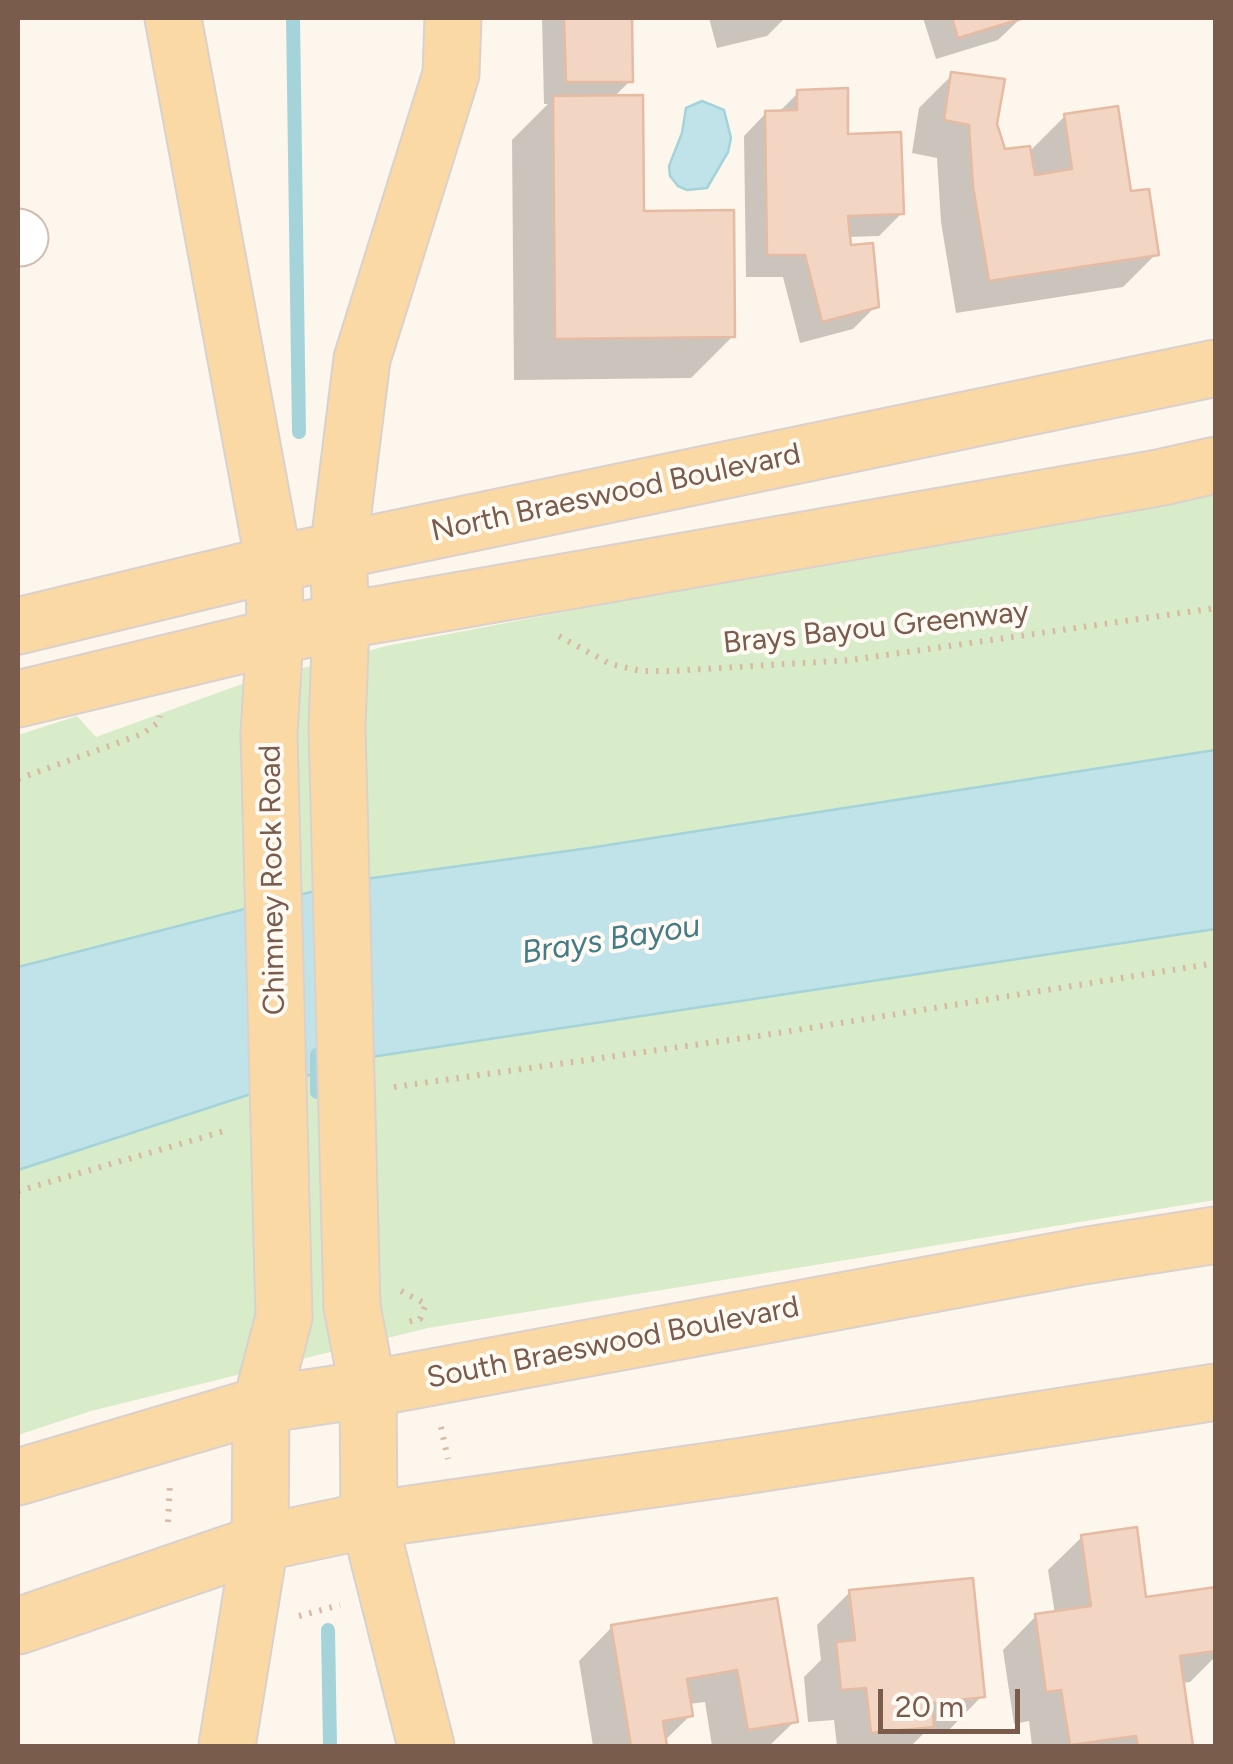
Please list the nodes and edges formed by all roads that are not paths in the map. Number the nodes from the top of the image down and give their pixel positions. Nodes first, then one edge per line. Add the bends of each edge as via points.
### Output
1 (174, 18) edge
2 (453, 18) edge
3 (1216, 368) edge
4 (1216, 465) edge
5 (338, 552) junction
6 (274, 564) junction
7 (341, 621) junction
8 (18, 626) edge
9 (275, 635) junction
10 (18, 699) edge
11 (1216, 1235) edge
12 (368, 1389) junction
13 (1216, 1392) edge
14 (261, 1405) junction
15 (18, 1477) edge
16 (368, 1520) junction
17 (260, 1542) junction
18 (18, 1626) edge
19 (227, 1746) edge
20 (426, 1746) edge

1 - 6 main road, Chimney Rock Road
2 - 5 main road via 451,74 362,359
3 - 5 main road, North Braeswood Boulevard
4 - 7 main road
5 - 6 main road, North Braeswood Boulevard
5 - 7 main road
6 - 8 main road, North Braeswood Boulevard
6 - 9 main road, Chimney Rock Road
7 - 9 main road
7 - 12 main road, bridge via 337,726 373,1296
9 - 10 main road
9 - 14 main road, Chimney Rock Road, bridge via 269,734 284,1317
11 - 12 main road, South Braeswood Boulevard
12 - 14 main road, South Braeswood Boulevard
12 - 16 main road
13 - 16 main road
14 - 15 main road, South Braeswood Boulevard
14 - 17 main road, Chimney Rock Road
16 - 17 main road
16 - 20 main road
17 - 18 main road
17 - 19 main road, Chimney Rock Road

